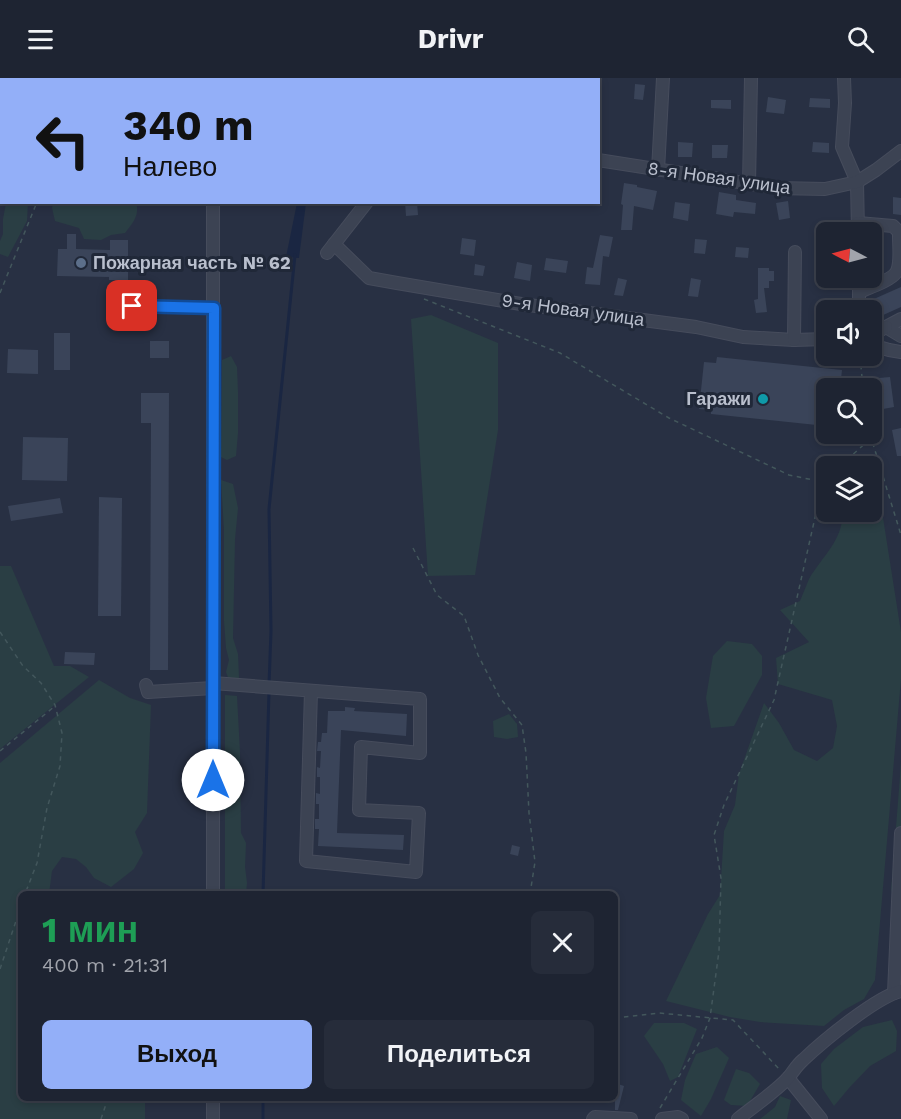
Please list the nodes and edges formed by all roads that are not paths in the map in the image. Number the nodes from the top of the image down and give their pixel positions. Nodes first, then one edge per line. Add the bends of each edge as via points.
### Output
1 (663, 78) edge
2 (751, 78) edge
3 (844, 78) edge
4 (901, 151) edge
5 (895, 159) edge
6 (600, 160) edge
7 (658, 170) junction
8 (857, 182) junction
9 (749, 184) junction
10 (213, 204) edge
11 (366, 204) edge
12 (858, 222) edge
13 (882, 227) edge
14 (795, 252) dead end
15 (882, 282) edge
16 (859, 288) edge
17 (868, 288) edge
18 (859, 292) junction
19 (859, 300) edge
20 (132, 306) dead end
21 (214, 308) junction
22 (901, 319) edge
23 (886, 327) junction
24 (882, 329) edge
25 (901, 336) edge
26 (816, 339) edge
27 (794, 340) junction
28 (882, 348) edge
29 (901, 351) edge
30 (146, 685) dead end
31 (213, 686) junction
32 (311, 691) junction
33 (901, 833) edge
34 (213, 891) edge
35 (899, 940) edge
36 (897, 992) edge
37 (788, 1078) junction
38 (213, 1101) edge
39 (661, 1114) edge
40 (213, 1119) edge
41 (593, 1119) edge
42 (631, 1119) edge
43 (682, 1119) edge
44 (738, 1119) edge
45 (821, 1119) edge

1 - 7 street
2 - 9 street
3 - 8 street via 842,147
4 - 5 street, 8-я Новая улица
5 - 8 street, 8-я Новая улица
6 - 7 street, 8-я Новая улица
7 - 9 street, 8-я Новая улица
8 - 9 street, 8-я Новая улица via 825,189
8 - 12 street
10 - 21 street
11 - 27 street, 9-я Новая улица via 330,249 369,278 743,337
13 - 15 street via 893,226 900,237 897,273
14 - 27 street
16 - 18 street
17 - 18 street
18 - 19 street
20 - 21 street
21 - 31 street
22 - 23 street
23 - 24 street
23 - 25 street
26 - 27 street, 9-я Новая улица
28 - 29 street
30 - 31 street via 148,692
31 - 32 street
31 - 34 street
32 - 32 street via 420,699 420,753 361,747 359,810 419,813 416,872 306,861
33 - 35 street
35 - 36 street
36 - 37 street via 833,1034 801,1061
37 - 44 street
37 - 45 street
38 - 40 street
39 - 43 street
41 - 42 street

